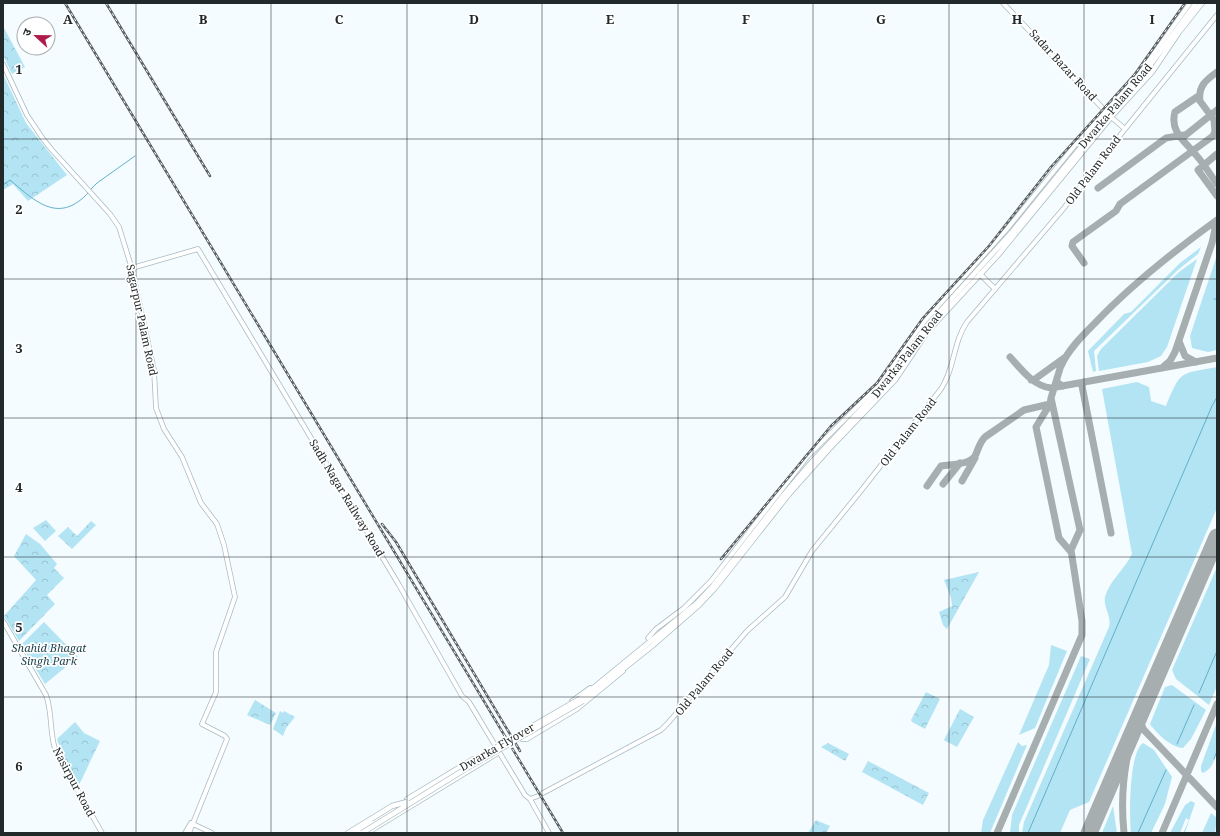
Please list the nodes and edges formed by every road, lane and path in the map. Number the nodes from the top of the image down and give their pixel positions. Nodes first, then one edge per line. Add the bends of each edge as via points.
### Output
1 (1003, 3) edge
2 (1190, 3) edge
3 (1196, 3) edge
4 (1202, 3) edge
5 (1217, 15) edge
6 (3, 64) edge
7 (1108, 114) junction
8 (1125, 129) junction
9 (132, 268) junction
10 (980, 274) junction
11 (995, 289) junction
12 (3, 621) edge
13 (648, 638) dead end
14 (637, 656) junction
15 (627, 664) junction
16 (494, 747) junction
17 (498, 753) junction
18 (543, 794) dead end
19 (538, 796) dead end
20 (530, 799) junction
21 (406, 802) junction
22 (191, 823) junction
23 (546, 832) edge
24 (102, 833) edge
25 (185, 833) edge
26 (189, 833) edge
27 (212, 833) edge
28 (348, 833) edge
29 (351, 833) edge
30 (355, 833) edge
31 (362, 833) edge
32 (367, 833) edge

1 - 7 street, Sadar Bazar Road
2 - 7 street
3 - 7 main road, Dwarka-Palam Road via 1149,67
4 - 7 main road via 1152,72
5 - 8 street, Old Palam Road
6 - 9 street, Sagarpur Palam Road via 27,115 43,139 119,226
7 - 8 street, Sadar Bazar Road
7 - 10 main road, Dwarka-Palam Road via 1016,234
7 - 13 street via 922,323 874,390 807,457 711,581
7 - 14 main road, Dwarka-Palam Road via 1012,232 924,329 891,378 787,491 713,586
8 - 11 street, Old Palam Road via 1064,208
9 - 16 street, Sadh Nagar Railway Road via 198,249
9 - 22 street, Sagarpur Palam Road via 154,370 156,408 164,429 182,457 202,503 217,524 235,590 216,652 216,692 202,725 227,739
10 - 11 main road
10 - 14 main road, Dwarka-Palam Road via 927,332 884,393 794,489 715,588 699,605
11 - 18 street, Old Palam Road via 962,329 941,389 812,551 785,597 747,631 661,730
12 - 24 street, Nasirpur Road via 45,694 51,709 56,752
14 - 14 street via 595,696 577,709 527,739 521,738 523,729 573,700 616,667
14 - 15 main road, Dwarka Flyover
15 - 21 main road, Dwarka Flyover, bridge via 581,698
15 - 31 main road, Dwarka Flyover, bridge via 583,701
16 - 17 street, Sadh Nagar Railway Road
16 - 29 street
17 - 20 street, Sadh Nagar Railway Road
17 - 32 street
19 - 20 street
20 - 23 street, Sadh Nagar Railway Road
21 - 28 main road, bridge via 392,806
21 - 30 main road, Dwarka Flyover, bridge
22 - 25 street
22 - 26 street
22 - 27 street

